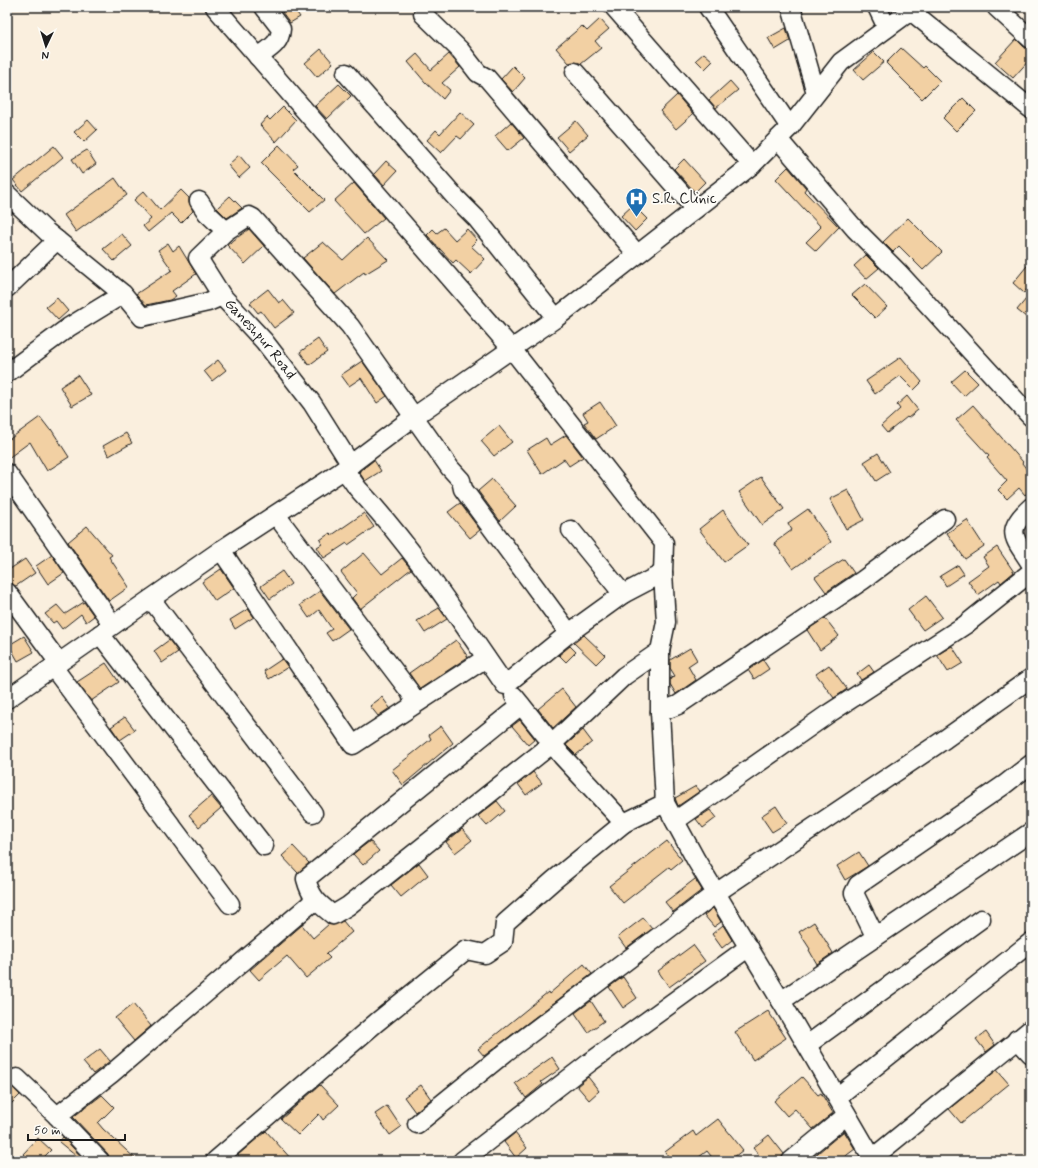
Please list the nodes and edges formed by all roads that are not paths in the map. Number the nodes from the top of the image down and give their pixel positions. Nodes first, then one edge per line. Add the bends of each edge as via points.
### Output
1 (215, 7) edge
2 (264, 7) edge
3 (614, 7) edge
4 (708, 7) edge
5 (792, 7) edge
6 (877, 7) edge
7 (996, 7) edge
8 (913, 9) edge
9 (423, 14) dead end
10 (887, 28) junction
11 (1031, 39) edge
12 (258, 57) junction
13 (575, 72) dead end
14 (346, 73) dead end
15 (816, 93) junction
16 (1031, 109) edge
17 (784, 133) junction
18 (752, 166) junction
19 (7, 194) edge
20 (199, 200) dead end
21 (696, 209) junction
22 (226, 231) junction
23 (57, 240) junction
24 (637, 254) junction
25 (7, 288) edge
26 (122, 294) junction
27 (222, 296) junction
28 (556, 318) junction
29 (511, 348) junction
30 (7, 373) edge
31 (1029, 410) edge
32 (415, 416) junction
33 (346, 468) junction
34 (7, 473) edge
35 (1031, 507) edge
36 (276, 515) junction
37 (945, 519) dead end
38 (571, 530) dead end
39 (221, 550) junction
40 (1031, 564) edge
41 (663, 572) junction
42 (1031, 572) edge
43 (7, 592) edge
44 (623, 594) junction
45 (151, 599) junction
46 (107, 630) junction
47 (569, 633) junction
48 (660, 651) junction
49 (486, 658) junction
50 (56, 665) junction
51 (1031, 678) edge
52 (505, 685) junction
53 (7, 699) edge
54 (415, 703) junction
55 (521, 705) junction
56 (660, 712) junction
57 (552, 744) junction
58 (1031, 764) edge
59 (665, 803) junction
60 (313, 813) dead end
61 (675, 821) junction
62 (624, 823) junction
63 (1031, 832) edge
64 (264, 846) dead end
65 (716, 892) junction
66 (315, 900) junction
67 (230, 904) dead end
68 (980, 919) dead end
69 (876, 936) junction
70 (1031, 942) edge
71 (748, 947) junction
72 (781, 1001) junction
73 (1024, 1034) edge
74 (807, 1045) junction
75 (1031, 1054) edge
76 (17, 1078) dead end
77 (837, 1097) junction
78 (847, 1115) junction
79 (57, 1116) junction
80 (417, 1124) dead end
81 (872, 1160) edge
82 (100, 1161) edge
83 (215, 1161) edge
84 (462, 1161) edge
85 (791, 1161) edge

1 - 12 street
2 - 12 street via 281,29 281,34 280,40
3 - 18 street
4 - 17 street
5 - 15 street
6 - 10 street
7 - 11 street
8 - 10 street
8 - 16 street
9 - 24 street via 460,50 478,73 487,78
10 - 15 street via 841,62
12 - 29 street
13 - 21 street
14 - 28 street via 477,219
15 - 17 street
17 - 18 street
17 - 31 street via 855,229
18 - 21 street
19 - 23 street, Ganeshpur Road
20 - 22 street via 207,213
21 - 24 street
22 - 27 street via 198,258
22 - 32 street via 249,216 253,218 350,326
23 - 25 street
23 - 26 street, Ganeshpur Road
24 - 28 street
26 - 27 street, Ganeshpur Road via 142,317 208,302
26 - 30 street via 69,327
27 - 33 street, Ganeshpur Road via 264,341 312,403
28 - 29 street
29 - 32 street
29 - 41 street via 664,542
32 - 33 street
32 - 47 street via 461,480 463,489
33 - 36 street
33 - 49 street, Ganeshpur Road via 355,486 421,565
34 - 46 street
35 - 40 street via 1014,527 1017,542
36 - 39 street
36 - 54 street via 410,692
37 - 56 street via 863,580 678,705
38 - 44 street
39 - 45 street
39 - 54 street via 353,745
41 - 44 street
41 - 48 street via 666,622
42 - 61 street via 965,624 828,714
43 - 50 street
44 - 47 street
45 - 46 street
45 - 60 street
46 - 50 street
46 - 64 street
47 - 52 street
48 - 56 street
48 - 57 street via 624,676
49 - 52 street, Ganeshpur Road
49 - 54 street
50 - 53 street
50 - 67 street
51 - 65 street via 945,739
52 - 55 street, Ganeshpur Road
55 - 57 street, Ganeshpur Road
55 - 66 street via 306,879
56 - 59 street
57 - 62 street, Ganeshpur Road
57 - 66 street via 348,906 333,915
58 - 69 street via 858,885 854,892
59 - 61 street
59 - 62 street
61 - 65 street
62 - 83 street via 505,923 503,942 485,954 466,950 377,1022
63 - 69 street
65 - 71 street
65 - 80 street via 506,1052
66 - 79 street via 111,1074
68 - 74 street
69 - 72 street
70 - 77 street
71 - 72 street
71 - 84 street via 589,1063
72 - 74 street
73 - 75 street
73 - 81 street
74 - 77 street
76 - 79 street
77 - 78 street
78 - 81 street
78 - 85 street
79 - 82 street

